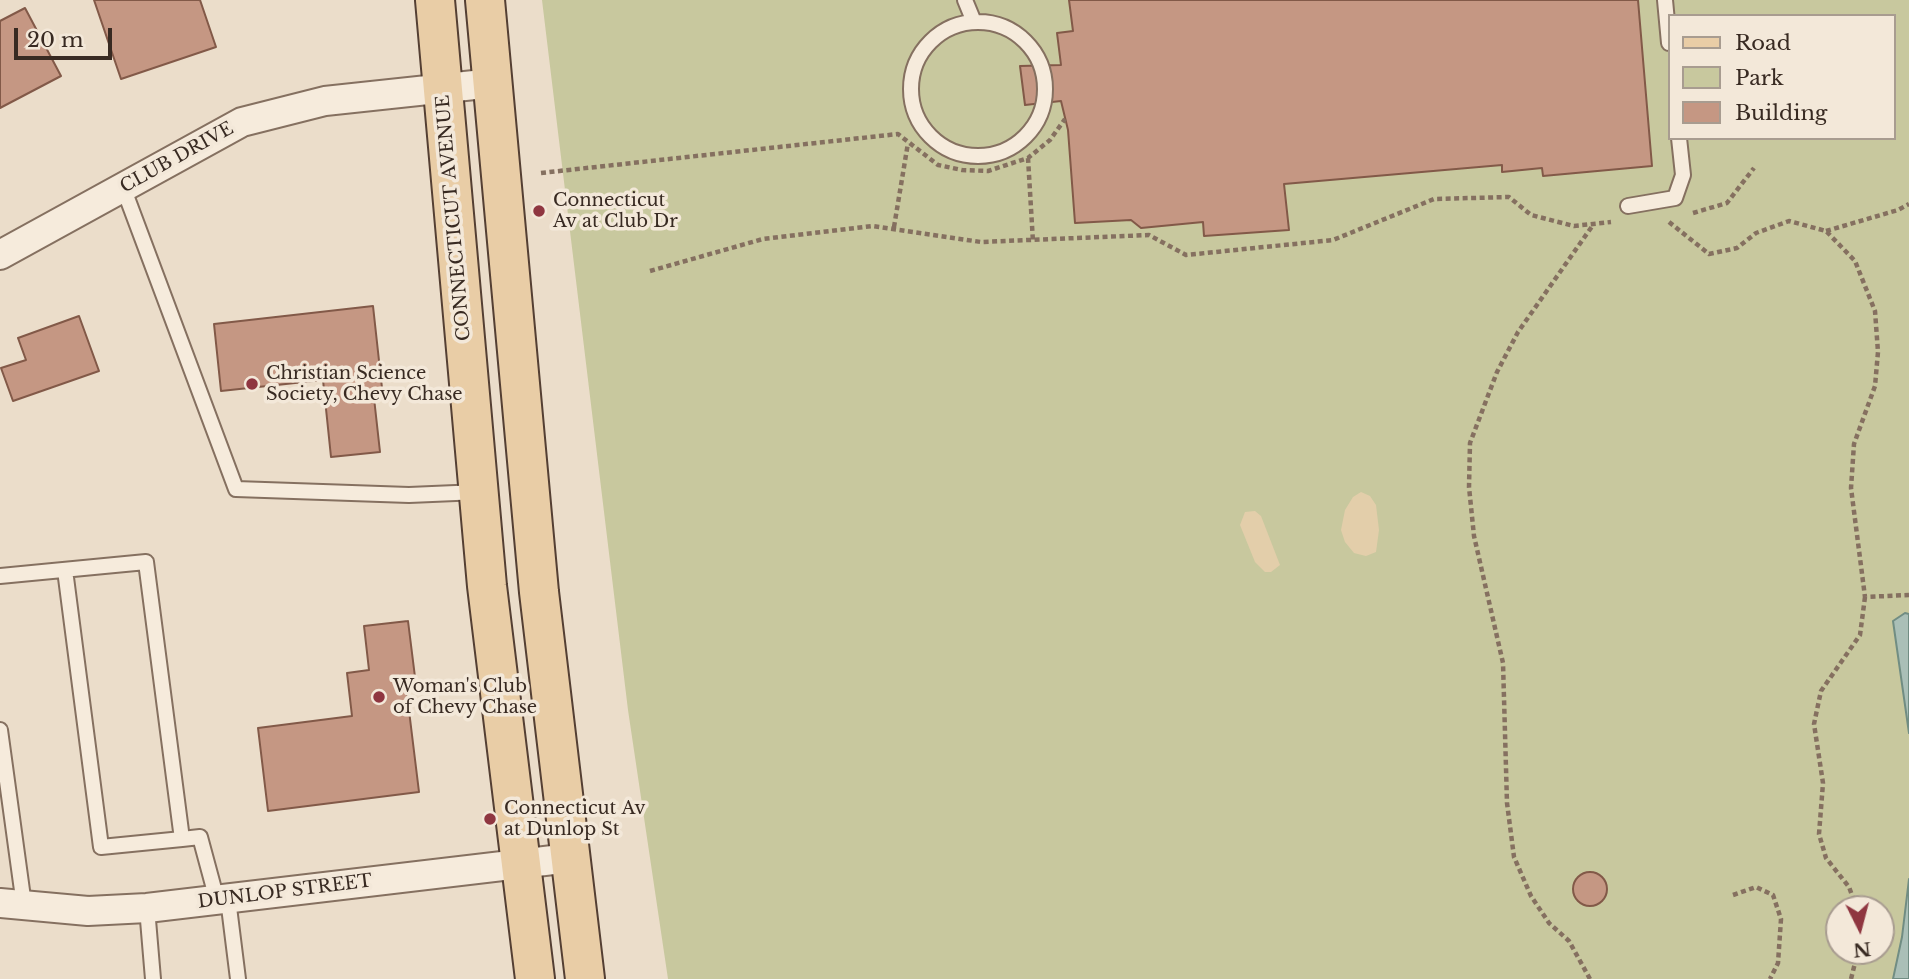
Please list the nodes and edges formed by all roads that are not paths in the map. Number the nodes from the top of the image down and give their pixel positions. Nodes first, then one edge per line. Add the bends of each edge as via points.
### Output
1 (435, 0) edge
2 (485, 0) edge
3 (965, 0) edge
4 (1665, 0) edge
5 (974, 22) junction
6 (1668, 32) edge
7 (493, 83) junction
8 (442, 88) junction
9 (1679, 140) edge
10 (123, 187) junction
11 (1628, 205) dead end
12 (0, 255) edge
13 (479, 492) junction
14 (65, 570) junction
15 (0, 576) edge
16 (0, 730) edge
17 (182, 838) junction
18 (570, 858) junction
19 (523, 863) junction
20 (223, 899) junction
21 (12, 904) edge
22 (147, 908) junction
23 (153, 979) edge
24 (238, 979) edge
25 (535, 979) edge
26 (585, 979) edge

1 - 8 main road, CONNECTICUT AVENUE
2 - 7 main road
3 - 5 lane
4 - 6 lane
5 - 5 lane via 948,29 929,43 913,69 910,93 921,127 937,143 970,157 993,155 1021,142 1037,124 1046,99 1045,75 1035,52 1019,35 997,24
7 - 8 street, CLUB DRIVE
7 - 18 main road via 538,592
8 - 10 street, CLUB DRIVE via 325,101 242,122
8 - 13 main road, CONNECTICUT AVENUE
9 - 11 lane via 1684,175 1675,198
10 - 12 street, CLUB DRIVE
10 - 13 lane via 236,489 409,495
13 - 19 main road, CONNECTICUT AVENUE
14 - 15 lane
14 - 17 lane via 146,562
14 - 17 lane via 101,847
16 - 21 lane
17 - 20 lane via 200,837
18 - 19 street, DUNLOP STREET
18 - 26 main road
19 - 20 street, DUNLOP STREET
19 - 25 main road, CONNECTICUT AVENUE
20 - 22 street, DUNLOP STREET
20 - 24 lane
21 - 22 street, DUNLOP STREET via 89,911
22 - 23 lane

